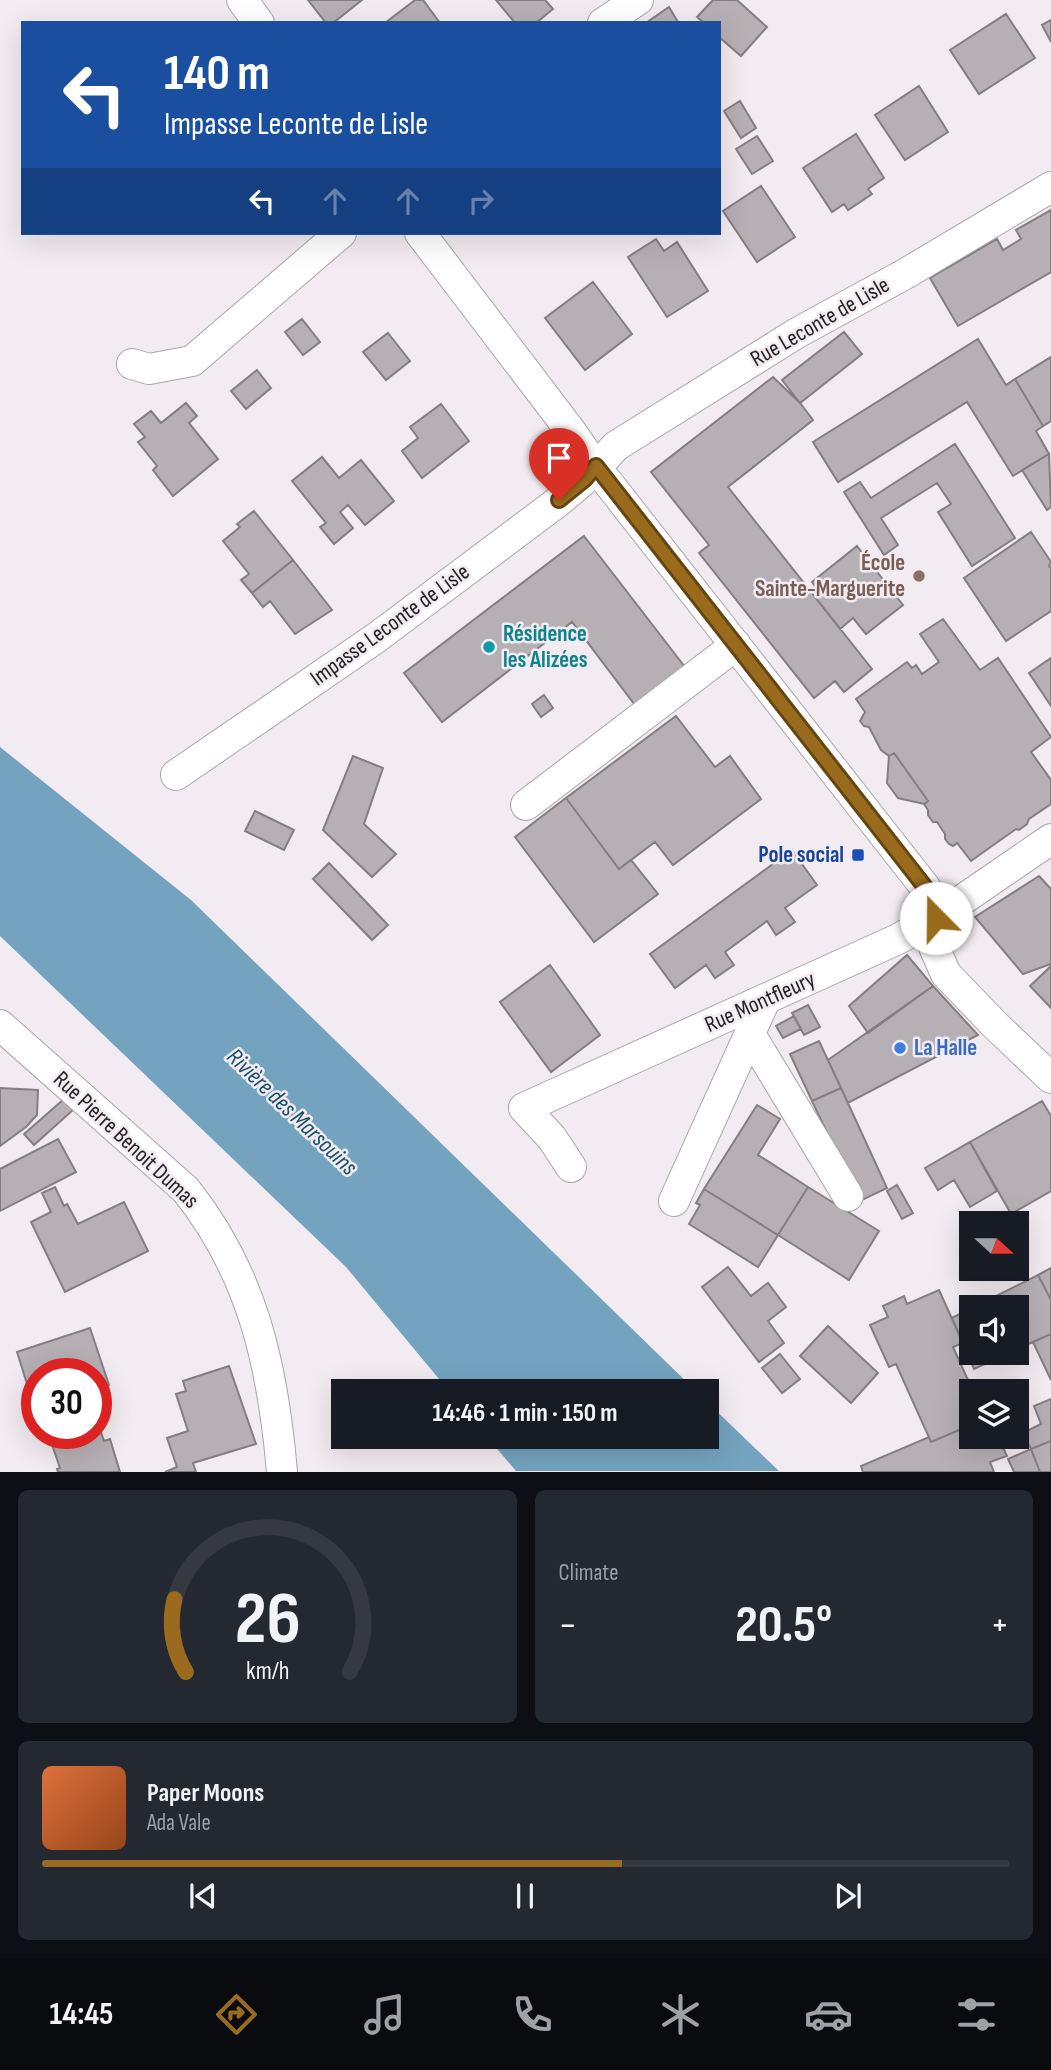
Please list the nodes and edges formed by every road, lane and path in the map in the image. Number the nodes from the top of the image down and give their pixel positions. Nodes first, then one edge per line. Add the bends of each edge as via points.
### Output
1 (242, 0) edge
2 (638, 0) edge
3 (258, 21) edge
4 (606, 21) edge
5 (1051, 187) edge
6 (339, 235) edge
7 (422, 235) edge
8 (132, 364) dead end
9 (596, 466) junction
10 (736, 645) junction
11 (176, 775) dead end
12 (526, 804) dead end
13 (1051, 839) edge
14 (936, 918) junction
15 (765, 1000) junction
16 (0, 1025) edge
17 (750, 1034) junction
18 (1051, 1078) edge
19 (571, 1167) dead end
20 (848, 1196) dead end
21 (674, 1201) dead end
22 (282, 1472) edge

1 - 3 street
2 - 4 street
5 - 9 street, Rue Leconte de Lisle via 797,333 616,446
6 - 8 street via 192,361 149,369
7 - 9 street
9 - 10 street
9 - 11 street, Impasse Leconte de Lisle via 559,500 376,638
10 - 12 street
10 - 14 street via 925,887
13 - 14 street, Rue Montfleury
14 - 15 street, Rue Montfleury
14 - 18 street via 933,947 946,974
15 - 17 street
15 - 19 street, Rue Montfleury via 524,1108
16 - 22 street, Rue Pierre Benoit Dumas via 187,1190 209,1219 242,1282 268,1364
17 - 20 street
17 - 21 street

